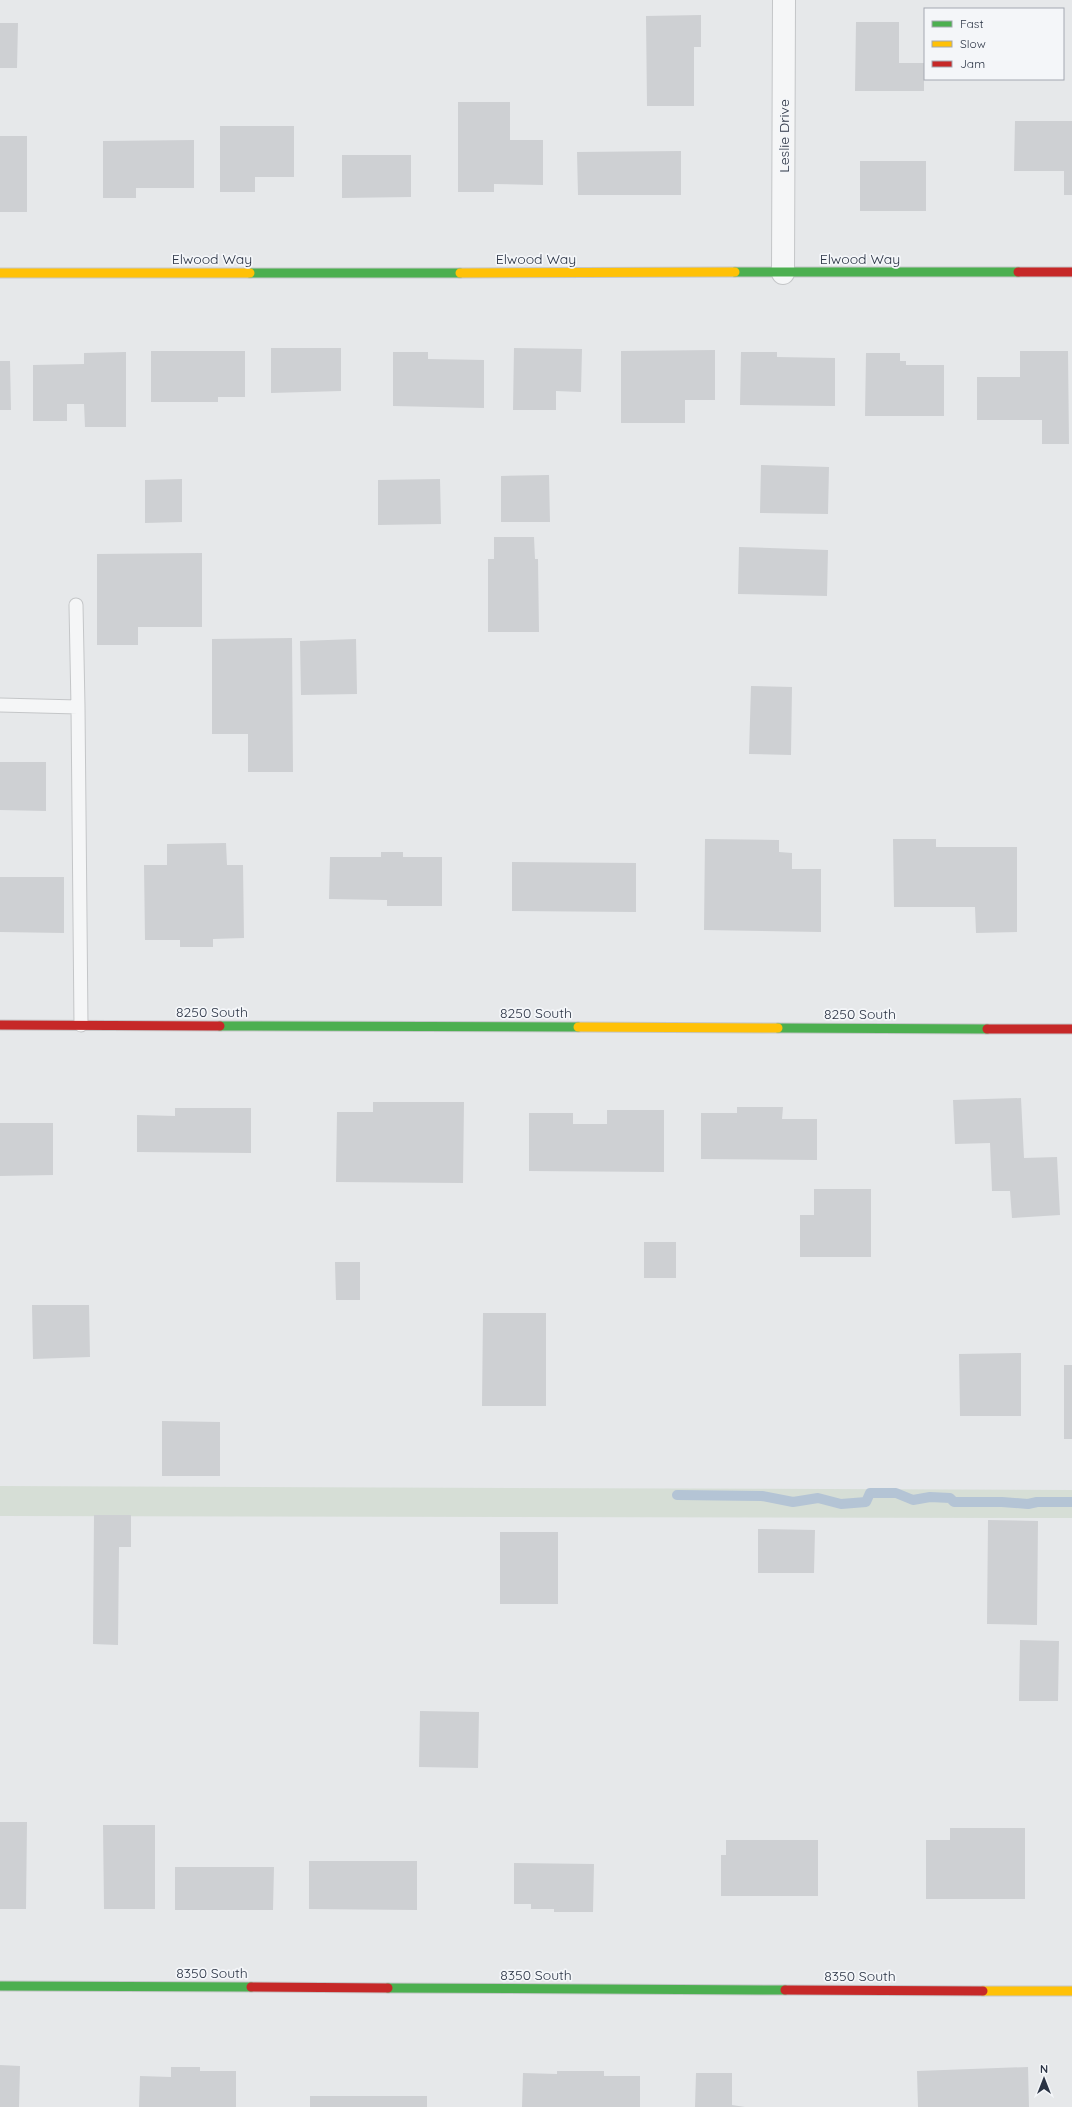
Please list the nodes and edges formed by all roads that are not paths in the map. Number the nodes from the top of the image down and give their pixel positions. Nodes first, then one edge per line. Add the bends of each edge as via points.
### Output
1 (784, 0) edge
2 (1072, 272) edge
3 (0, 273) edge
4 (784, 273) junction
5 (76, 605) dead end
6 (0, 705) edge
7 (78, 706) junction
8 (0, 1025) edge
9 (81, 1025) junction
10 (1072, 1029) edge
11 (0, 1986) edge
12 (1072, 1990) edge

1 - 4 street, Leslie Drive
2 - 4 street, Elwood Way
3 - 4 street, Elwood Way
5 - 7 lane
6 - 7 lane
7 - 9 lane
8 - 9 street, 8250 South
9 - 10 street, 8250 South
11 - 12 street, 8350 South

